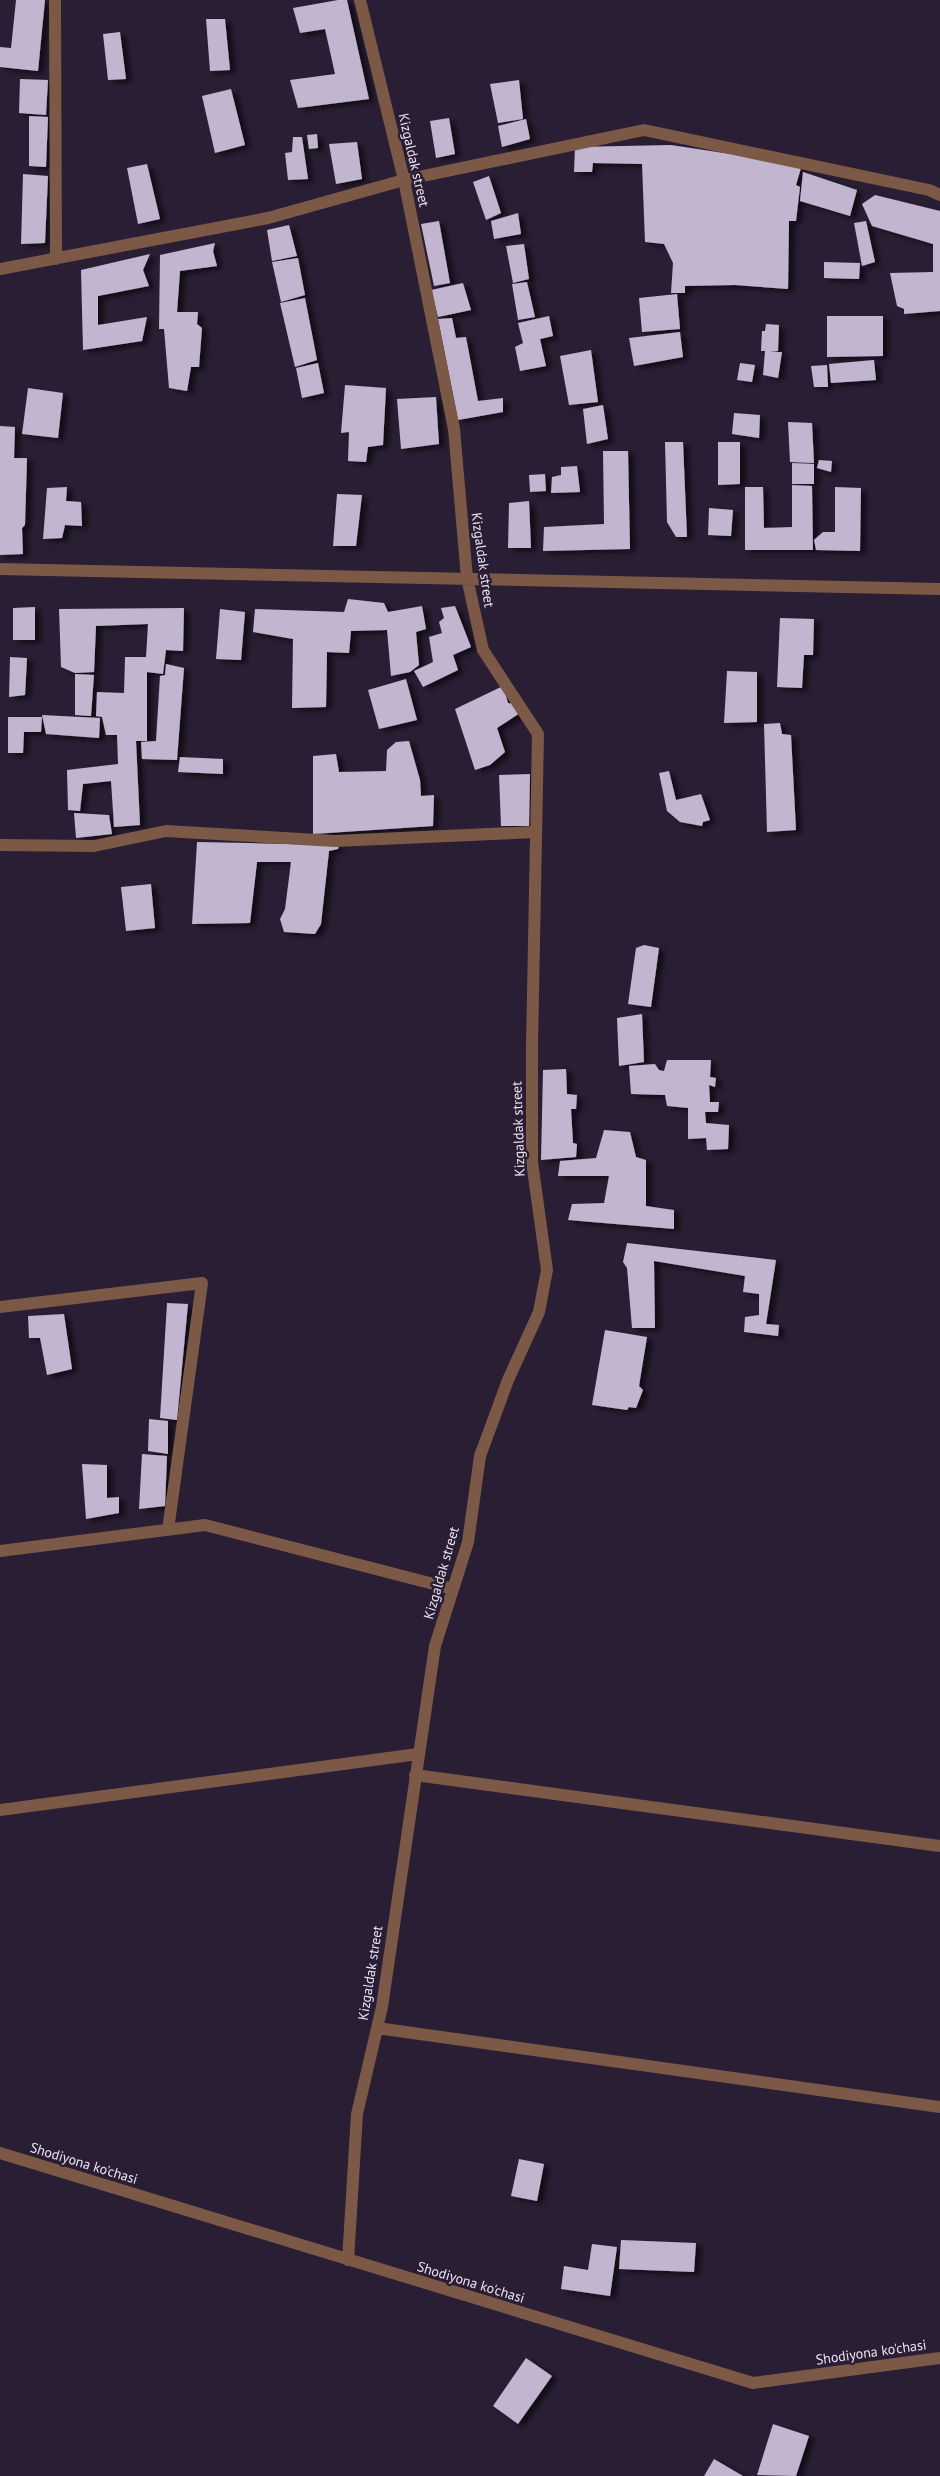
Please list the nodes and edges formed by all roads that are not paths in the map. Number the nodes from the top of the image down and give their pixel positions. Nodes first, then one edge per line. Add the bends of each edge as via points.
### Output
1 (55, 0) edge
2 (360, 0) edge
3 (404, 180) junction
4 (940, 195) edge
5 (56, 259) junction
6 (0, 269) edge
7 (0, 569) edge
8 (467, 578) junction
9 (940, 589) edge
10 (535, 832) junction
11 (0, 845) edge
12 (0, 1307) edge
13 (168, 1530) junction
14 (0, 1551) edge
15 (453, 1589) junction
16 (418, 1754) junction
17 (415, 1775) junction
18 (0, 1810) edge
19 (940, 1846) edge
20 (377, 2028) junction
21 (940, 2107) edge
22 (0, 2153) edge
23 (348, 2260) junction
24 (940, 2358) edge

1 - 5 street
2 - 3 street, Kizgaldak street
3 - 4 street via 644,130 929,190
3 - 5 street via 268,218
3 - 8 street, Kizgaldak street via 454,430
5 - 6 street
7 - 8 street
8 - 9 street
8 - 10 street, Kizgaldak street via 483,650 538,734
10 - 11 street via 335,841 166,830 94,846
10 - 15 street, Kizgaldak street via 532,1162 547,1270 539,1312 508,1380 480,1456 468,1542
12 - 13 street via 202,1283
13 - 14 street
13 - 15 street via 205,1525
15 - 16 street, Kizgaldak street via 435,1646
16 - 17 street, Kizgaldak street
16 - 18 street
17 - 19 street
17 - 20 street, Kizgaldak street
20 - 21 street
20 - 23 street, Kizgaldak street via 358,2114
22 - 23 street, Shodiyona ko'chasi
23 - 24 street, Shodiyona ko'chasi via 754,2384

